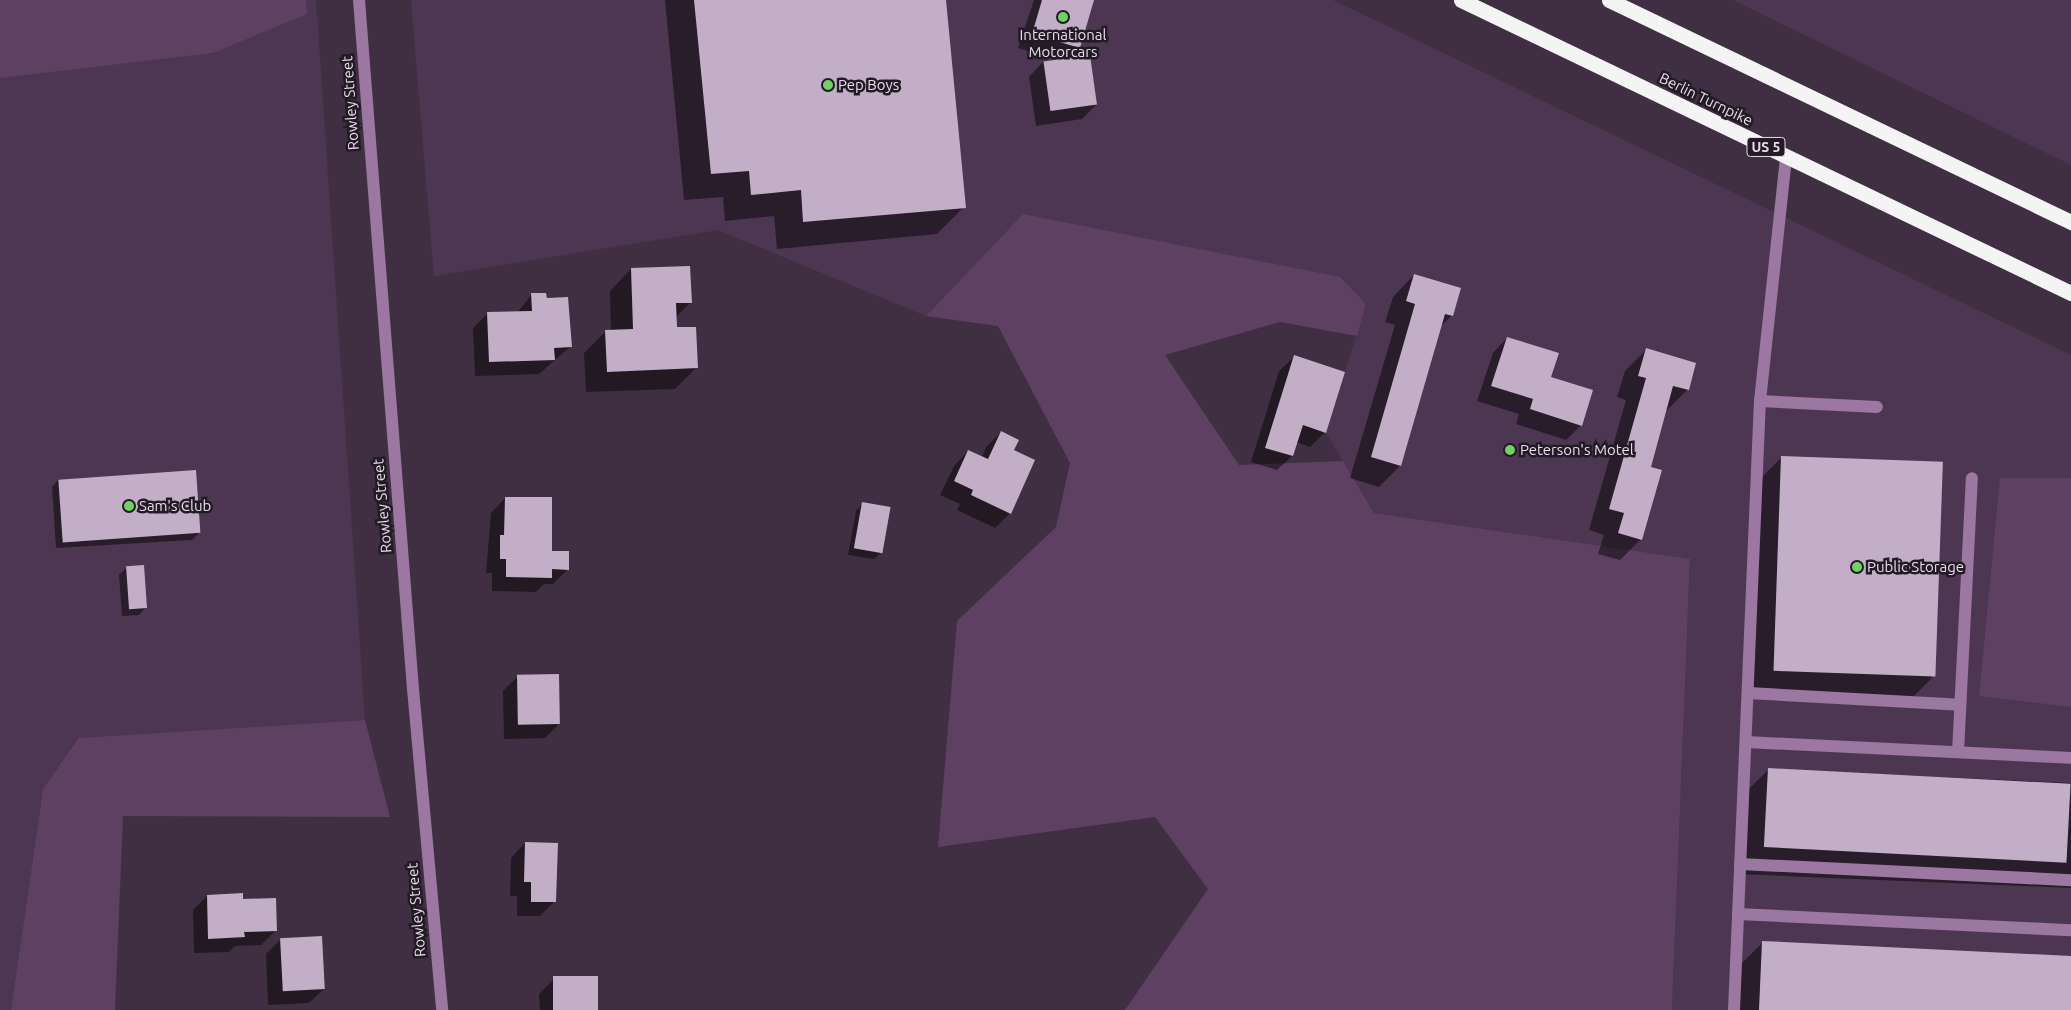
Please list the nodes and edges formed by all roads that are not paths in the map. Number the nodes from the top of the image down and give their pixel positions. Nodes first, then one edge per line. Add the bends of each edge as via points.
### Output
1 (359, 0) edge
2 (1461, 0) edge
3 (1609, 0) edge
4 (1786, 158) junction
5 (2071, 222) edge
6 (2071, 293) edge
7 (1760, 401) junction
8 (1877, 407) dead end
9 (1972, 478) dead end
10 (1748, 693) junction
11 (1960, 705) junction
12 (1746, 742) junction
13 (1958, 752) junction
14 (2071, 758) edge
15 (1740, 864) junction
16 (2071, 880) edge
17 (1738, 914) junction
18 (2071, 930) edge
19 (442, 1010) edge
20 (1734, 1010) edge

1 - 19 street, Rowley Street via 413,688
2 - 4 highway, Berlin Turnpike / US 5
3 - 5 highway
4 - 6 highway, Berlin Turnpike / US 5
4 - 7 street
7 - 8 street
7 - 10 street
9 - 11 street
10 - 11 street
10 - 12 street
11 - 13 street
12 - 13 street
12 - 15 street
13 - 14 street
15 - 16 street
15 - 17 street
17 - 18 street
17 - 20 street

